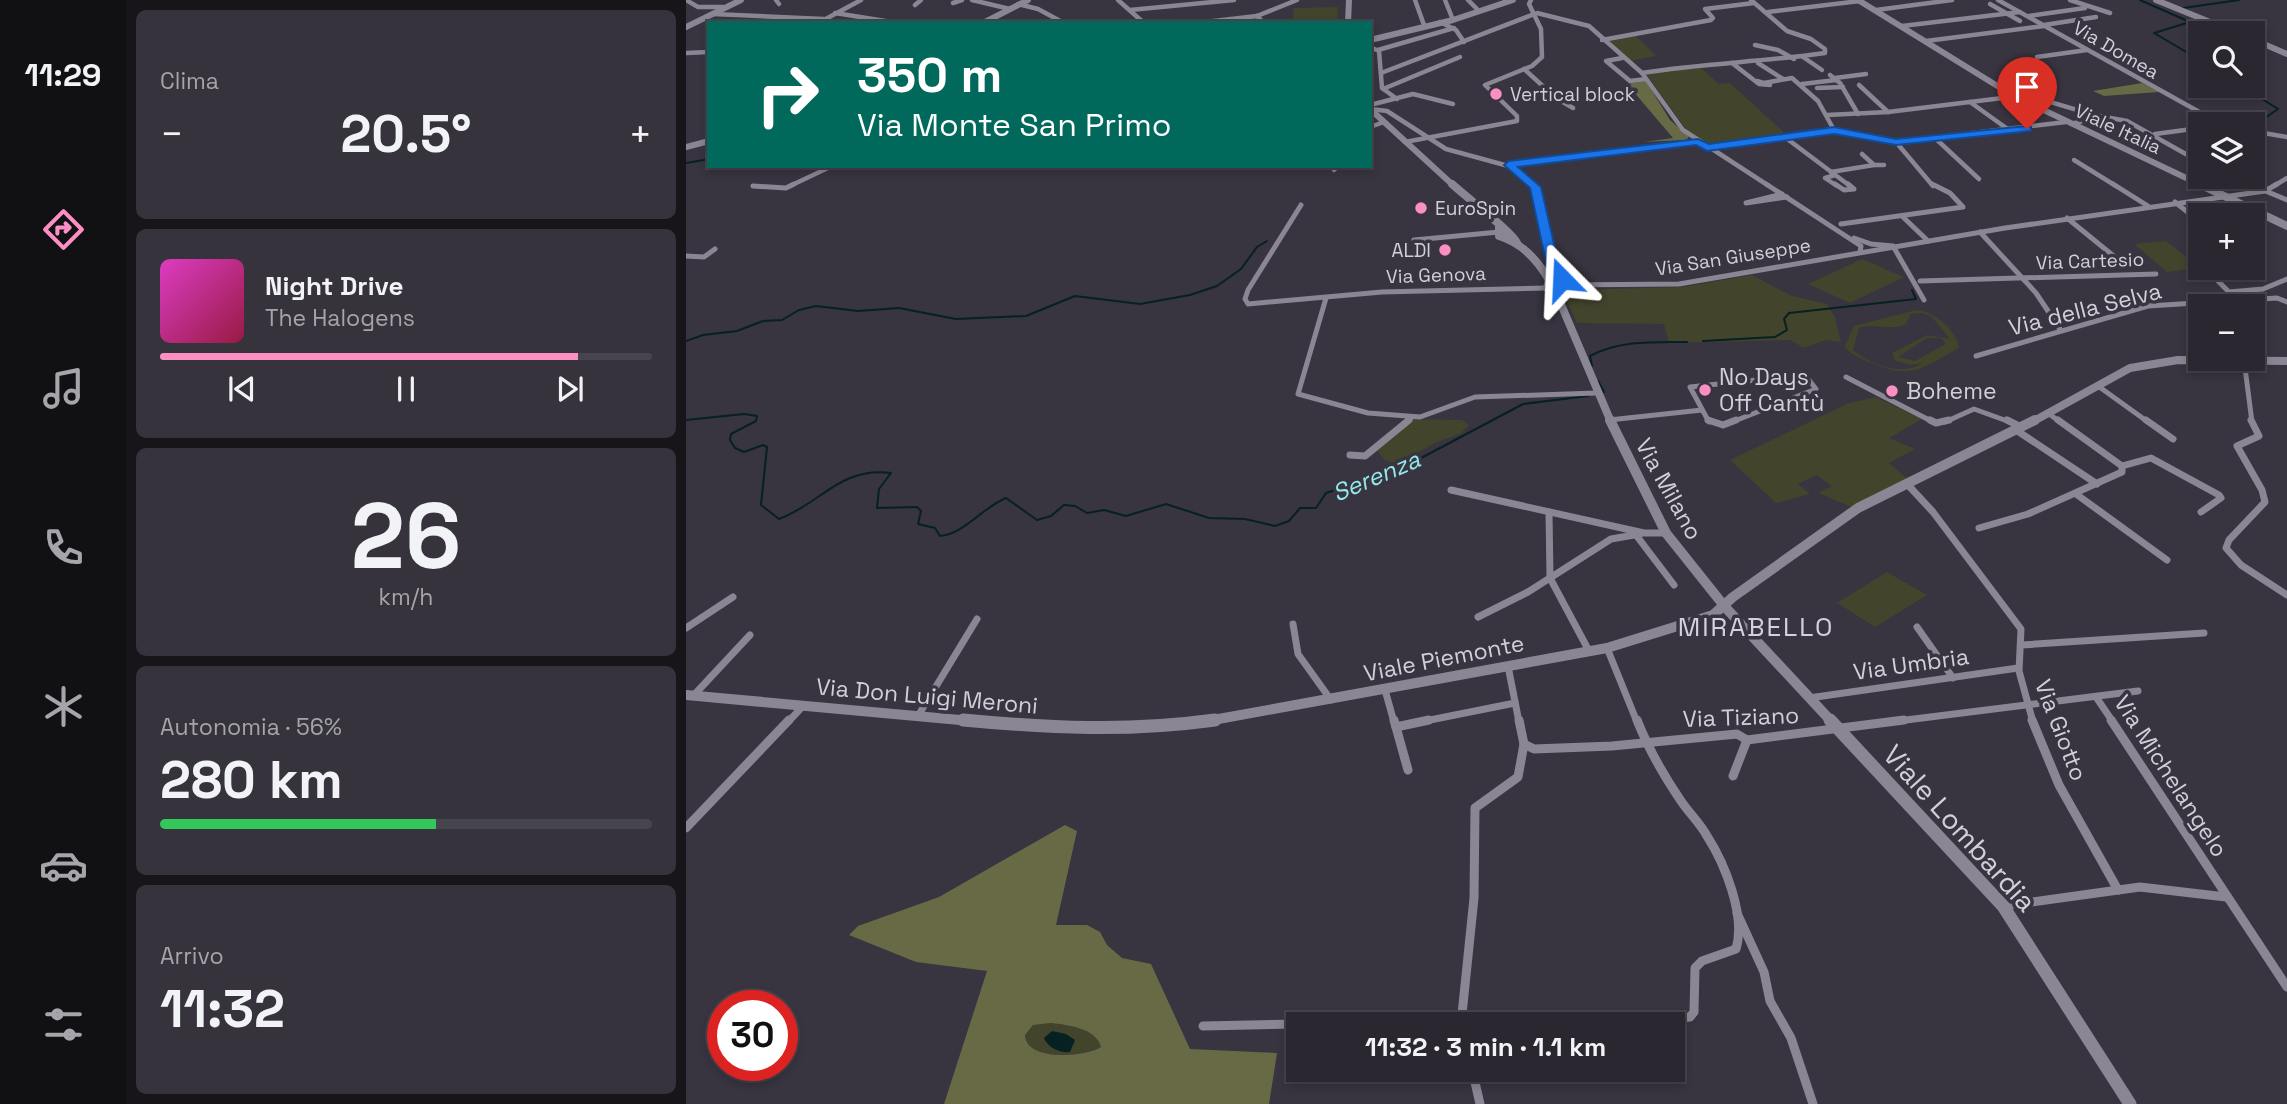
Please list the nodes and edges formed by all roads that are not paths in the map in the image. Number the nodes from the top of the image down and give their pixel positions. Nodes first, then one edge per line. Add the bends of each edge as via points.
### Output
1 (686, 0) edge
2 (741, 0) edge
3 (861, 0) edge
4 (921, 0) edge
5 (962, 0) edge
6 (972, 0) edge
7 (1028, 0) edge
8 (1118, 0) edge
9 (1234, 0) edge
10 (1278, 0) edge
11 (1297, 0) edge
12 (1349, 0) edge
13 (1415, 0) edge
14 (1445, 0) edge
15 (1468, 0) edge
16 (1513, 0) edge
17 (1531, 0) edge
18 (1952, 0) edge
19 (1998, 0) edge
20 (2070, 0) edge
21 (2156, 0) edge
22 (1753, 1) edge
23 (1859, 1) edge
24 (953, 3) dead end
25 (1018, 4) junction
26 (1285, 4) junction
27 (1990, 4) dead end
28 (730, 5) junction
29 (915, 5) dead end
30 (2085, 8) dead end
31 (1010, 9) junction
32 (1477, 9) junction
33 (1130, 10) junction
34 (1876, 10) junction
35 (1768, 12) junction
36 (2020, 12) junction
37 (835, 13) junction
38 (1537, 13) junction
39 (2008, 13) junction
40 (2110, 13) dead end
41 (713, 14) junction
42 (1257, 16) junction
43 (2028, 17) junction
44 (2096, 18) dead end
45 (824, 19) junction
46 (1440, 20) junction
47 (1453, 20) junction
48 (821, 21) edge
49 (885, 21) edge
50 (987, 21) edge
51 (1060, 21) edge
52 (1142, 21) edge
53 (1225, 21) edge
54 (1262, 21) edge
55 (1348, 21) edge
56 (2020, 21) dead end
57 (2208, 21) edge
58 (1424, 25) junction
59 (2044, 25) junction
60 (1902, 26) junction
61 (686, 27) edge
62 (1454, 28) junction
63 (1372, 39) edge
64 (1602, 40) junction
65 (1926, 41) junction
66 (1464, 42) junction
67 (1755, 45) dead end
68 (2265, 45) edge
69 (1372, 48) edge
70 (1378, 50) junction
71 (2088, 50) junction
72 (707, 52) edge
73 (686, 53) edge
74 (2287, 54) edge
75 (1460, 57) dead end
76 (1803, 57) junction
77 (2038, 57) dead end
78 (1622, 58) junction
79 (1794, 59) junction
80 (1731, 63) junction
81 (1757, 63) junction
82 (1524, 69) junction
83 (1822, 70) dead end
84 (1642, 72) junction
85 (1381, 73) junction
86 (1866, 74) dead end
87 (1834, 78) junction
88 (1646, 79) junction
89 (1784, 80) junction
90 (1801, 84) junction
91 (1859, 85) dead end
92 (1843, 87) junction
93 (1817, 88) dead end
94 (1383, 89) junction
95 (2012, 95) junction
96 (1397, 99) junction
97 (1970, 102) junction
98 (1453, 104) dead end
99 (1372, 106) edge
100 (1573, 108) dead end
101 (1888, 112) junction
102 (2199, 112) edge
103 (1858, 114) junction
104 (1827, 115) junction
105 (2100, 117) junction
106 (1384, 122) junction
107 (2068, 123) junction
108 (1372, 126) edge
109 (2188, 130) edge
110 (1834, 131) junction
111 (2010, 131) junction
112 (2265, 133) edge
113 (2155, 134) junction
114 (2287, 137) edge
115 (1426, 138) junction
116 (1786, 138) junction
117 (1935, 138) junction
118 (707, 142) edge
119 (1405, 142) junction
120 (1698, 142) junction
121 (1896, 142) junction
122 (686, 147) edge
123 (1707, 148) junction
124 (1862, 154) dead end
125 (2188, 155) edge
126 (2074, 160) dead end
127 (1508, 165) junction
128 (1874, 165) junction
129 (1884, 165) dead end
130 (828, 168) edge
131 (1833, 173) junction
132 (2287, 178) edge
133 (1979, 179) dead end
134 (752, 186) dead end
135 (2260, 189) edge
136 (2265, 191) junction
137 (2222, 195) junction
138 (1785, 196) junction
139 (2287, 200) edge
140 (2175, 202) junction
141 (1301, 205) dead end
142 (2148, 206) junction
143 (2188, 212) edge
144 (1903, 217) junction
145 (2067, 218) junction
146 (1841, 224) dead end
147 (2287, 226) edge
148 (1980, 232) junction
149 (1503, 234) junction
150 (1843, 234) junction
151 (1414, 240) dead end
152 (1928, 241) junction
153 (1894, 246) junction
154 (1872, 247) junction
155 (715, 249) dead end
156 (1860, 252) junction
157 (686, 256) edge
158 (2120, 262) dead end
159 (2156, 274) dead end
160 (2287, 279) edge
161 (2025, 280) junction
162 (2217, 280) edge
163 (1920, 281) dead end
164 (1555, 287) junction
165 (1326, 298) junction
166 (1924, 300) dead end
167 (2287, 302) edge
168 (2060, 329) junction
169 (1976, 356) dead end
170 (2265, 360) edge
171 (2188, 361) edge
172 (2287, 361) edge
173 (2247, 371) edge
174 (1846, 377) dead end
175 (2098, 386) junction
176 (1597, 394) junction
177 (1702, 410) junction
178 (2048, 413) junction
179 (1413, 416) junction
180 (1628, 418) junction
181 (1609, 420) junction
182 (2018, 429) junction
183 (2173, 439) dead end
184 (1350, 455) dead end
185 (2122, 466) junction
186 (2097, 484) junction
187 (1908, 485) junction
188 (1451, 490) dead end
189 (2076, 494) junction
190 (1549, 512) junction
191 (2201, 512) dead end
192 (1979, 528) dead end
193 (1666, 533) junction
194 (1640, 534) junction
195 (2167, 560) dead end
196 (1550, 578) junction
197 (1674, 585) dead end
198 (2287, 595) edge
199 (733, 597) dead end
200 (1725, 607) junction
201 (1478, 617) dead end
202 (977, 619) dead end
203 (1293, 624) dead end
204 (1917, 627) dead end
205 (686, 628) edge
206 (2204, 633) dead end
207 (750, 635) dead end
208 (2022, 645) junction
209 (1607, 648) junction
210 (1589, 651) junction
211 (1508, 666) junction
212 (2018, 668) junction
213 (1953, 678) junction
214 (1385, 690) junction
215 (2138, 691) dead end
216 (690, 695) edge
217 (2096, 697) junction
218 (1808, 698) junction
219 (1332, 701) junction
220 (1516, 703) junction
221 (2028, 705) junction
222 (803, 706) junction
223 (918, 716) junction
224 (1165, 727) joint
225 (1396, 727) junction
226 (1839, 731) junction
227 (1747, 740) junction
228 (1645, 741) junction
229 (1524, 744) junction
230 (1408, 770) dead end
231 (1733, 776) dead end
232 (686, 828) edge
233 (2118, 890) junction
234 (2226, 897) junction
235 (2003, 906) junction
236 (1735, 909) junction
237 (2287, 987) edge
238 (1462, 1012) edge
239 (1685, 1018) edge
240 (1286, 1024) edge
241 (1203, 1026) dead end
242 (1475, 1082) edge
243 (1480, 1104) edge
244 (1813, 1104) edge
245 (2130, 1104) edge

1 - 28 street via 707,8
2 - 28 street
3 - 37 street
4 - 29 street
5 - 24 street
6 - 31 street
7 - 25 street
8 - 33 street
9 - 33 street
10 - 26 street
11 - 26 street
12 - 55 street
13 - 58 street
14 - 47 street
15 - 32 street
16 - 32 street
17 - 38 street
18 - 34 street
19 - 36 street, Via Domea
20 - 40 street
21 - 57 street
22 - 35 street
22 - 64 street via 1706,9 1711,20
23 - 34 street, Viale Italia
23 - 35 street
25 - 31 street
25 - 51 street
26 - 42 street
27 - 39 street
28 - 41 street
30 - 43 street
31 - 50 street
32 - 47 street
33 - 52 street
34 - 60 street, Viale Italia
35 - 76 street via 1787,31 1811,39 1826,51
36 - 39 street
36 - 43 street, Via Domea
37 - 45 street
37 - 49 street
38 - 64 street via 1591,27
38 - 66 street
38 - 82 street via 1542,57
39 - 56 street
39 - 60 street
41 - 45 street
41 - 61 street
42 - 53 street
42 - 54 street
43 - 59 street, Via Domea
44 - 59 street
45 - 48 street
46 - 47 street
46 - 58 street
46 - 62 street
58 - 63 street
59 - 65 street
59 - 71 street, Via Domea
60 - 65 street, Viale Italia
62 - 66 street
62 - 70 street
64 - 78 street
65 - 95 street, Viale Italia
66 - 85 street
67 - 79 street
68 - 74 street
69 - 70 street
70 - 85 street
71 - 77 street
71 - 102 street, Via Domea
72 - 73 street
75 - 94 street
76 - 79 street
76 - 83 street
78 - 84 street
78 - 88 street via 1606,61 1630,81
79 - 81 street
80 - 81 street
80 - 84 street
80 - 89 street via 1760,82
81 - 89 street
82 - 100 street
82 - 115 street via 1485,85 1517,121
84 - 88 street
85 - 94 street
86 - 87 street
87 - 90 street
87 - 92 street
88 - 120 street via 1683,130
89 - 90 street via 1792,78
90 - 104 street via 1820,101
91 - 101 street
92 - 93 street
92 - 103 street
94 - 96 street
95 - 97 street
95 - 105 street via 2051,100
95 - 107 street, Viale Italia
96 - 98 street via 1413,94
96 - 99 street
97 - 101 street
97 - 111 street
99 - 106 street, Via Milano
99 - 115 street
101 - 103 street
103 - 104 street
104 - 110 street
105 - 107 street
105 - 113 street via 2127,121
106 - 108 street
106 - 119 street, Via Milano
107 - 111 street
107 - 137 street, Viale Italia
109 - 113 street
110 - 116 street
110 - 121 street
111 - 117 street
112 - 114 street
113 - 125 street
115 - 119 street
115 - 127 street via 1446,149
116 - 123 street
116 - 131 street
117 - 121 street
117 - 133 street
118 - 122 street
119 - 149 street, Via Milano
120 - 123 street
120 - 127 street
121 - 144 street via 1934,187 1963,205
123 - 138 street
124 - 128 street
126 - 142 street
127 - 164 street via 1536,187
128 - 129 street
128 - 131 street
130 - 134 street via 786,188
131 - 131 street via 1845,182 1854,189 1844,190 1825,178
132 - 136 street
135 - 136 street
136 - 137 street, Via San Giuseppe
136 - 139 street
137 - 140 street, Via San Giuseppe
137 - 147 street, Viale Italia
138 - 138 street via 1746,203
138 - 150 street
140 - 142 street, Via San Giuseppe
140 - 143 street
141 - 165 street, Via Genova via 1245,295 1248,304
142 - 145 street, Via San Giuseppe
144 - 146 street
144 - 152 street
145 - 148 street, Via San Giuseppe
145 - 158 street
148 - 152 street, Via San Giuseppe
148 - 161 street
149 - 151 street
149 - 164 street, Via Milano via 1536,261
150 - 154 street
150 - 156 street via 1861,246
152 - 153 street, Via San Giuseppe
153 - 154 street, Via San Giuseppe
153 - 166 street
154 - 156 street, Via San Giuseppe
155 - 157 street via 704,257
156 - 164 street, Via San Giuseppe via 1679,284
159 - 161 street, Via Cartesio
160 - 162 street via 2263,289 2229,292
161 - 163 street, Via Cartesio
161 - 168 street
164 - 165 street, Via Genova
164 - 176 street, Via Milano
165 - 179 street via 1298,394 1368,413
167 - 168 street, Via della Selva via 2277,298 2148,306
168 - 169 street, Via della Selva
170 - 172 street, Viale Piemonte
171 - 175 street, Viale Piemonte via 2157,361 2130,368
173 - 198 street via 2246,413 2259,436 2237,446 2265,502 2226,548 2241,565
174 - 182 street via 1936,423 1968,409 1981,409
175 - 178 street, Viale Piemonte
175 - 183 street
176 - 179 street via 1475,397 1438,412
176 - 180 street, Via Milano via 1613,415
176 - 181 street, Via Milano
177 - 177 street via 1710,423 1723,425 1816,389 1805,375 1689,387
177 - 180 street, Via Milano
178 - 182 street, Viale Piemonte
178 - 185 street
179 - 184 street via 1365,456
180 - 181 street, Via Milano
181 - 193 street, Via Milano
182 - 186 street
182 - 187 street, Viale Piemonte
185 - 186 street via 2122,472
185 - 191 street via 2155,460 2220,495
186 - 189 street
187 - 200 street, Viale Piemonte via 1858,508
187 - 208 street, Via Giotto via 2014,618 2021,629
188 - 190 street
189 - 192 street
189 - 195 street
190 - 194 street
190 - 196 street
193 - 194 street
193 - 200 street, Via Milano
194 - 196 street via 1611,539
194 - 197 street
196 - 201 street
196 - 210 street
199 - 205 street
200 - 209 street, Viale Piemonte via 1713,615
200 - 218 street, Viale Lombardia
202 - 223 street
203 - 219 street via 1298,654
204 - 213 street
206 - 208 street
207 - 216 street
208 - 212 street, Via Giotto
209 - 210 street, Viale Piemonte
209 - 228 street
210 - 211 street, Viale Piemonte
211 - 214 street, Viale Piemonte
211 - 220 street
212 - 213 street, Via Umbria
212 - 221 street, Via Giotto
213 - 218 street, Via Umbria
214 - 219 street, Viale Piemonte
214 - 225 street
215 - 217 street
216 - 222 street, Via Don Luigi Meroni
217 - 221 street, Via Michelangelo
217 - 234 street, Via Michelangelo
218 - 226 street, Viale Lombardia
219 - 224 street, Viale Piemonte
220 - 225 street
220 - 229 street
221 - 226 street, Via Michelangelo
221 - 233 street, Via Giotto via 2079,825
222 - 223 street, Via Don Luigi Meroni
222 - 232 street
223 - 224 street, Via Don Luigi Meroni via 1058,729
225 - 230 street
226 - 227 street, Via Tiziano
226 - 235 street, Viale Lombardia
227 - 228 street, Via Tiziano via 1737,734
227 - 231 street
228 - 229 street, Via Tiziano via 1534,749
228 - 236 street via 1721,859
229 - 238 street via 1518,777 1475,808 1474,898
233 - 234 street via 2140,887
233 - 235 street
234 - 237 street, Via Michelangelo
235 - 245 street, Viale Lombardia
236 - 239 street via 1740,939 1736,949 1695,968 1694,1012
236 - 244 street via 1764,972 1770,1001 1791,1038
240 - 241 street
242 - 243 street

